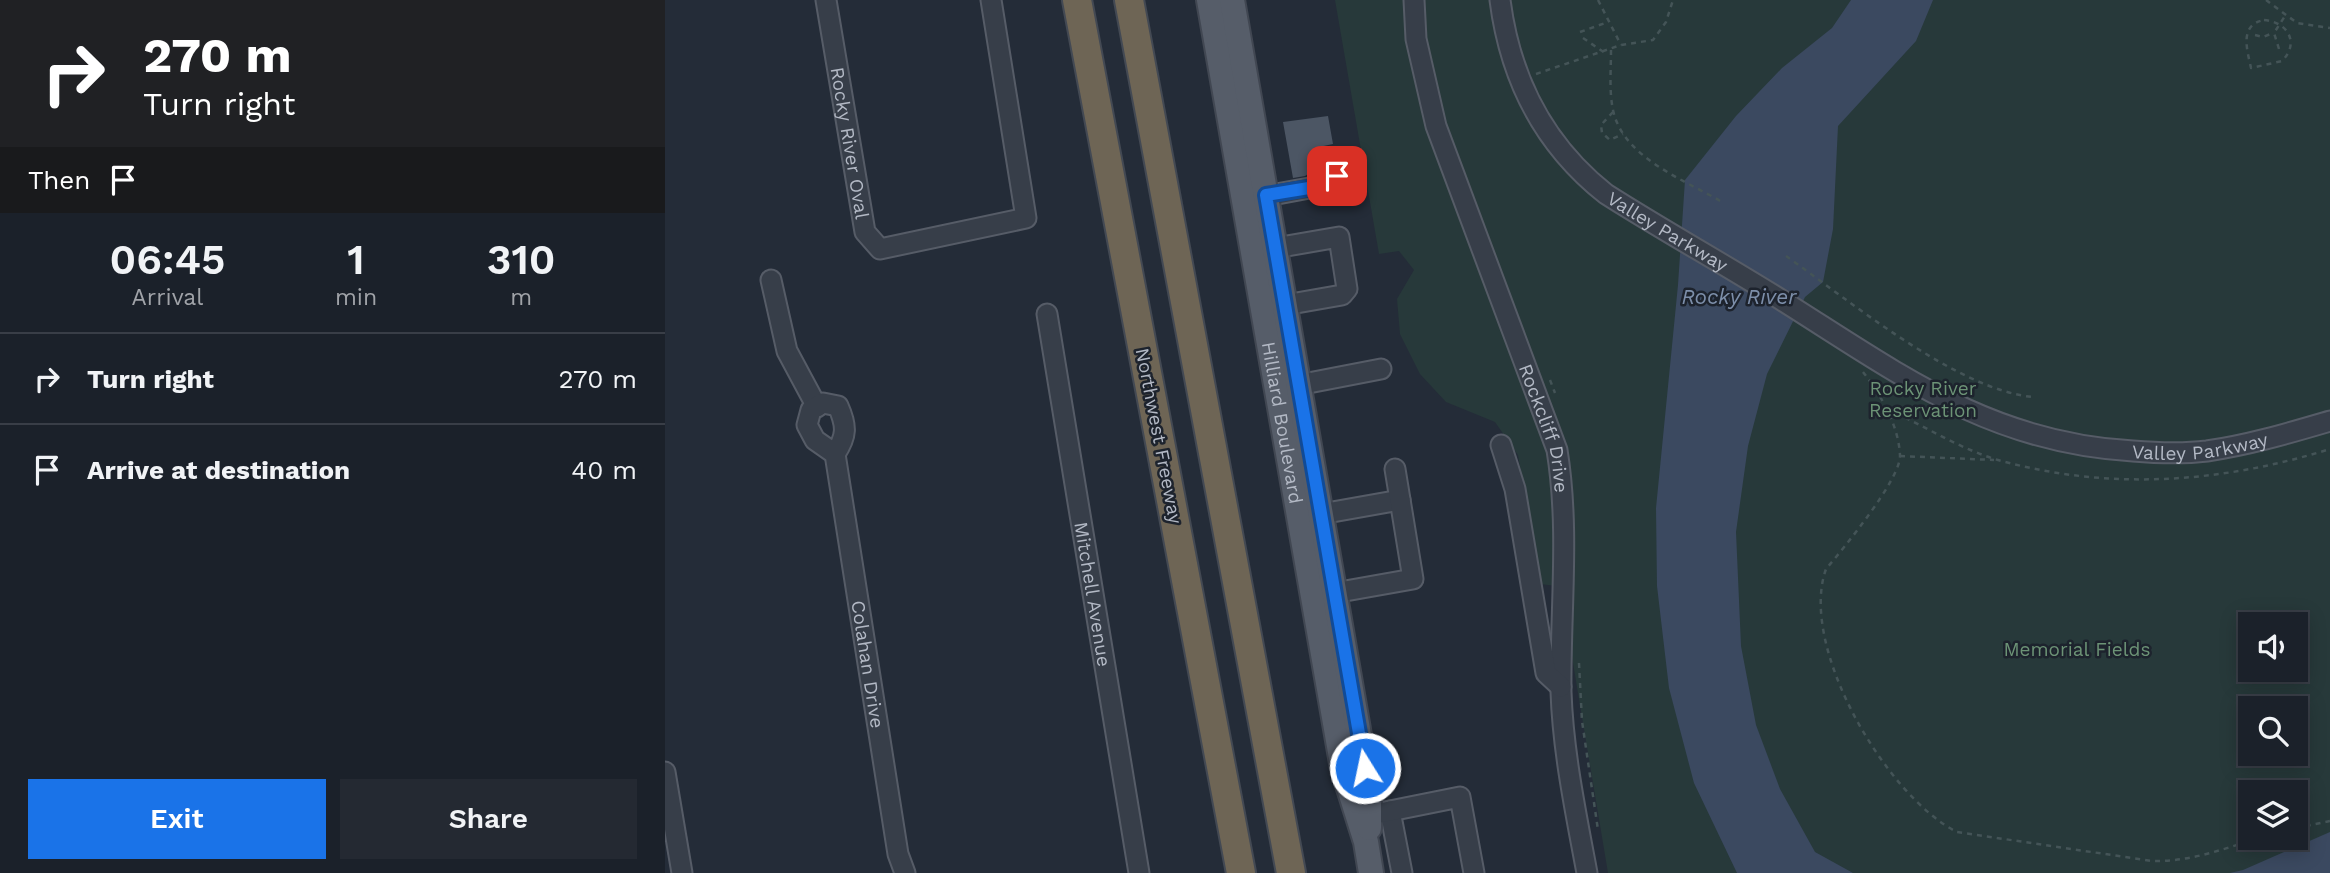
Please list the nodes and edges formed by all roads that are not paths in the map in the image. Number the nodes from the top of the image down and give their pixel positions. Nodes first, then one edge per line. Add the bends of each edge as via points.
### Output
1 (826, 0) edge
2 (991, 0) edge
3 (1077, 0) edge
4 (1129, 0) edge
5 (1209, 0) edge
6 (1232, 0) edge
7 (1414, 0) edge
8 (1500, 0) edge
9 (1353, 173) dead end
10 (1266, 195) junction
11 (1275, 248) junction
12 (771, 280) dead end
13 (1285, 305) junction
14 (1047, 314) dead end
15 (1381, 369) dead end
16 (1298, 385) junction
17 (817, 407) junction
18 (2330, 421) edge
19 (1501, 445) dead end
20 (835, 454) junction
21 (1395, 469) dead end
22 (1400, 500) junction
23 (1321, 514) junction
24 (1334, 593) junction
25 (1561, 687) junction
26 (665, 772) edge
27 (1380, 813) junction
28 (1366, 842) junction
29 (682, 873) edge
30 (905, 873) edge
31 (1139, 873) edge
32 (1241, 873) edge
33 (1291, 873) edge
34 (1371, 873) edge
35 (1402, 873) edge
36 (1474, 873) edge
37 (1587, 873) edge

1 - 2 street, Rocky River Oval via 865,232 880,250 1026,218
3 - 32 highway, Northwest Freeway
4 - 33 highway
5 - 28 main road, Hilliard Boulevard via 1343,769
6 - 10 main road, Hilliard Boulevard
7 - 25 street, Rockcliff Drive via 1416,39 1436,126 1557,450 1563,494
8 - 18 street, Valley Parkway via 1520,83 1555,146 1582,175 1847,343 1973,415 2078,446 2167,453 2250,443
9 - 10 street via 1321,179 1315,187
10 - 11 main road, Hilliard Boulevard
11 - 13 main road, Hilliard Boulevard
11 - 13 street via 1347,236 1347,289 1342,295
12 - 17 street via 787,351
13 - 16 main road, Hilliard Boulevard
14 - 31 street, Mitchell Avenue
15 - 16 street
16 - 23 main road, Hilliard Boulevard
17 - 20 street via 811,410 807,425 815,440
17 - 20 street, Colahan Drive via 823,403 838,406 846,423 845,440
19 - 25 street via 1515,489 1546,673
20 - 30 street, Colahan Drive via 898,854
21 - 22 street
22 - 23 street
22 - 24 street via 1413,579
23 - 24 main road, Hilliard Boulevard
24 - 27 main road, Hilliard Boulevard via 1369,793
25 - 37 street, Rockcliff Drive via 1571,785
26 - 29 street
27 - 28 main road, Hilliard Boulevard
27 - 35 street
27 - 36 street via 1459,797
28 - 34 main road, Hilliard Boulevard

